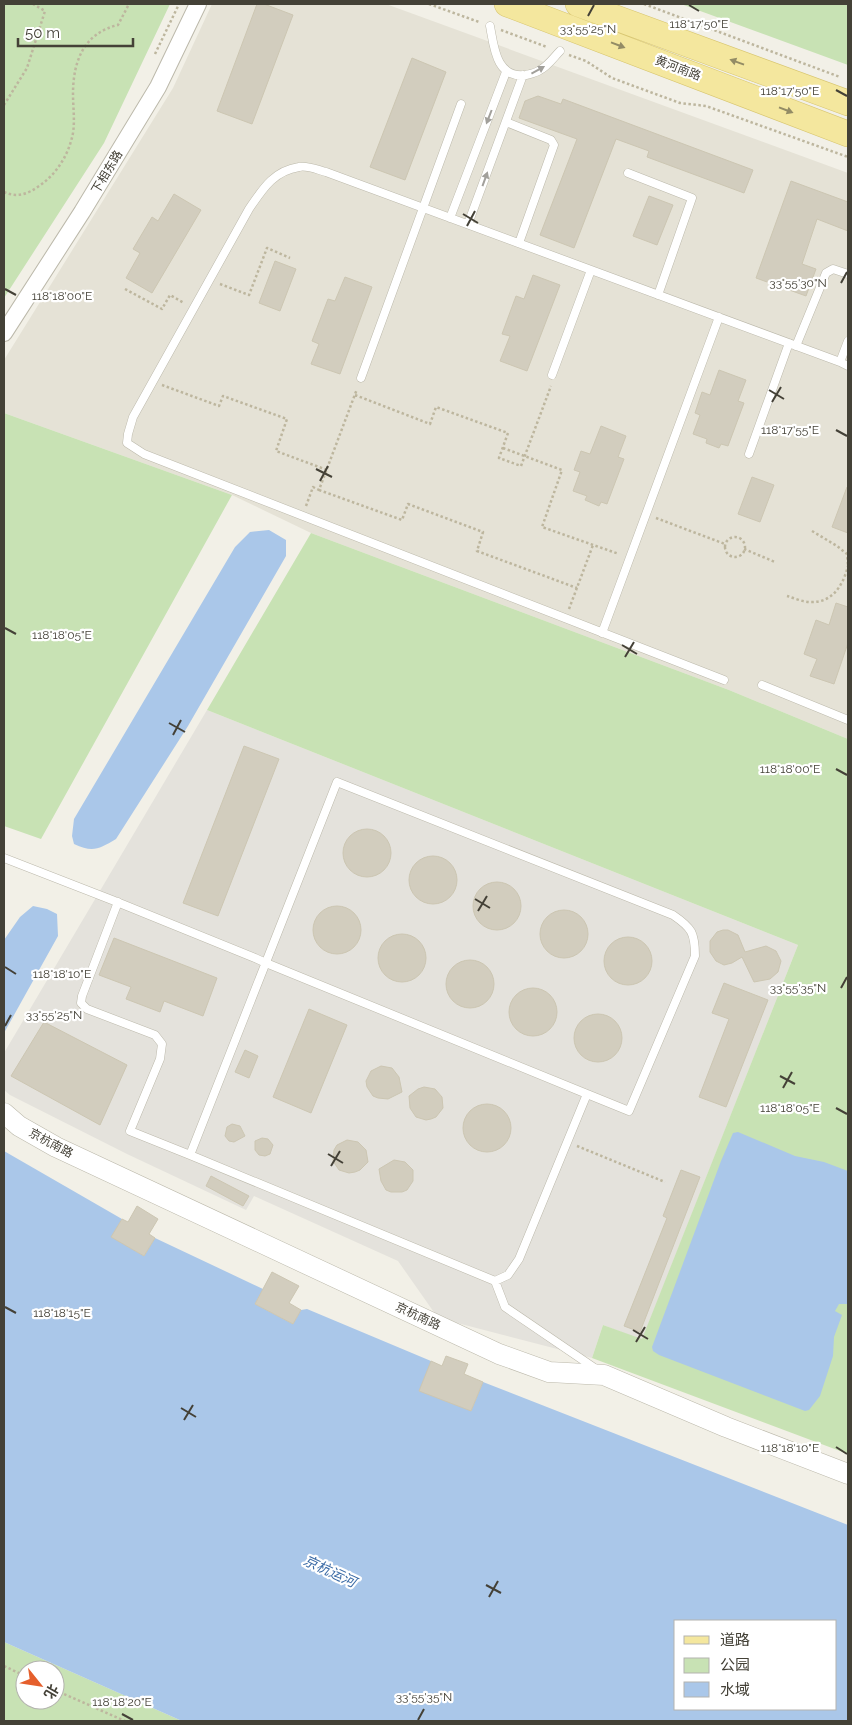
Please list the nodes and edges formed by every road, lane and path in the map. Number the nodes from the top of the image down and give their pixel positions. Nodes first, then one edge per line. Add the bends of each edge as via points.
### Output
1 (32, 4) edge
2 (129, 4) edge
3 (198, 4) edge
4 (429, 4) edge
5 (507, 4) edge
6 (578, 4) edge
7 (644, 4) edge
8 (490, 26) junction
9 (560, 52) junction
10 (506, 72) junction
11 (523, 76) junction
12 (848, 80) edge
13 (848, 103) edge
14 (461, 104) dead end
15 (4, 105) edge
16 (506, 122) junction
17 (848, 134) edge
18 (848, 158) edge
19 (628, 173) dead end
20 (44, 178) dead end
21 (49, 179) junction
22 (4, 192) edge
23 (424, 208) junction
24 (450, 218) junction
25 (468, 224) junction
26 (519, 243) junction
27 (290, 258) dead end
28 (591, 270) junction
29 (848, 274) edge
30 (210, 280) junction
31 (125, 289) dead end
32 (658, 295) junction
33 (194, 308) junction
34 (719, 317) junction
35 (4, 333) edge
36 (848, 341) edge
37 (792, 344) junction
38 (840, 362) junction
39 (848, 366) edge
40 (552, 375) joint
41 (361, 378) joint
42 (154, 382) junction
43 (355, 395) junction
44 (503, 448) junction
45 (749, 454) dead end
46 (525, 457) junction
47 (327, 470) junction
48 (319, 490) junction
49 (646, 514) junction
50 (302, 516) junction
51 (812, 531) dead end
52 (725, 544) junction
53 (593, 545) junction
54 (744, 550) junction
55 (848, 554) edge
56 (630, 558) junction
57 (775, 562) dead end
58 (848, 565) edge
59 (847, 577) edge
60 (576, 588) junction
61 (787, 596) dead end
62 (565, 619) junction
63 (602, 633) junction
64 (724, 680) dead end
65 (762, 685) dead end
66 (848, 720) edge
67 (4, 858) edge
68 (118, 902) junction
69 (266, 963) junction
70 (587, 1094) junction
71 (4, 1113) edge
72 (567, 1142) junction
73 (190, 1155) junction
74 (665, 1182) dead end
75 (495, 1281) junction
76 (604, 1375) junction
77 (848, 1474) edge
78 (65, 1694) edge
79 (125, 1721) edge

1 - 15 path via 45,11 27,68
2 - 21 path via 118,25 97,33 85,44 74,75 70,145
3 - 35 street, 下相东路 via 158,87
4 - 8 path
5 -> 17 main road, 黄河南路
13 -> 6 main road, 黄河南路
7 - 12 path
8 - 9 path
8 - 10 lane via 494,48
11 -> 9 lane via 541,70
9 - 18 path via 586,61 612,78 680,103 706,106
10 - 11 lane
10 -> 24 lane
11 - 16 lane
14 - 23 lane
25 -> 16 lane
16 - 26 lane via 551,140 554,145
19 - 32 lane via 692,198
20 - 21 path
21 - 22 path via 32,191 19,195
23 - 24 lane
23 - 30 lane via 326,172 300,166 269,180
23 - 41 lane
24 - 25 lane
25 - 26 lane
26 - 28 lane
27 - 30 path via 267,248 249,295
28 - 32 lane
28 - 40 lane
29 - 37 lane via 833,269 826,272
30 - 33 lane
31 - 33 path via 162,309 170,295
32 - 34 lane
33 - 42 lane
34 - 37 lane
34 - 49 lane
36 - 38 lane
37 - 38 lane
37 - 45 lane
38 - 39 lane
40 - 46 path via 554,379
41 - 43 path
42 - 47 path via 220,406 223,396 287,419 276,451
42 - 50 lane via 133,417 128,443 144,454
43 - 44 path via 430,424 436,407 508,433
43 - 47 path
44 - 46 path
44 - 46 path via 500,458 521,466
46 - 53 path via 562,470 542,527
47 - 48 path
48 - 50 path via 313,488
48 - 60 path via 402,520 408,504 483,532 477,551
49 - 52 path
49 - 56 lane
50 - 62 lane
51 - 55 path
52 - 54 path via 736,538 742,540
52 - 54 path via 726,553 732,557
53 - 56 path
53 - 60 path
54 - 57 path
55 - 58 path
56 - 63 lane
58 - 59 path
59 - 61 path via 828,599 810,602
60 - 62 path
62 - 63 lane
63 - 64 lane
65 - 66 lane
67 - 68 lane
68 - 69 lane
68 - 73 lane via 81,1004 159,1039 162,1044 160,1059 130,1131
69 - 70 lane
69 - 70 lane via 336,782 673,915 687,925 694,937 695,956 629,1111
69 - 73 lane
70 - 72 lane
71 - 76 street, 京杭南路 via 19,1126 65,1151 499,1354 549,1372
72 - 74 path
72 - 75 lane via 520,1259 508,1275
73 - 75 lane
75 - 76 lane via 505,1307
76 - 77 street, 京杭南路
78 - 79 path

